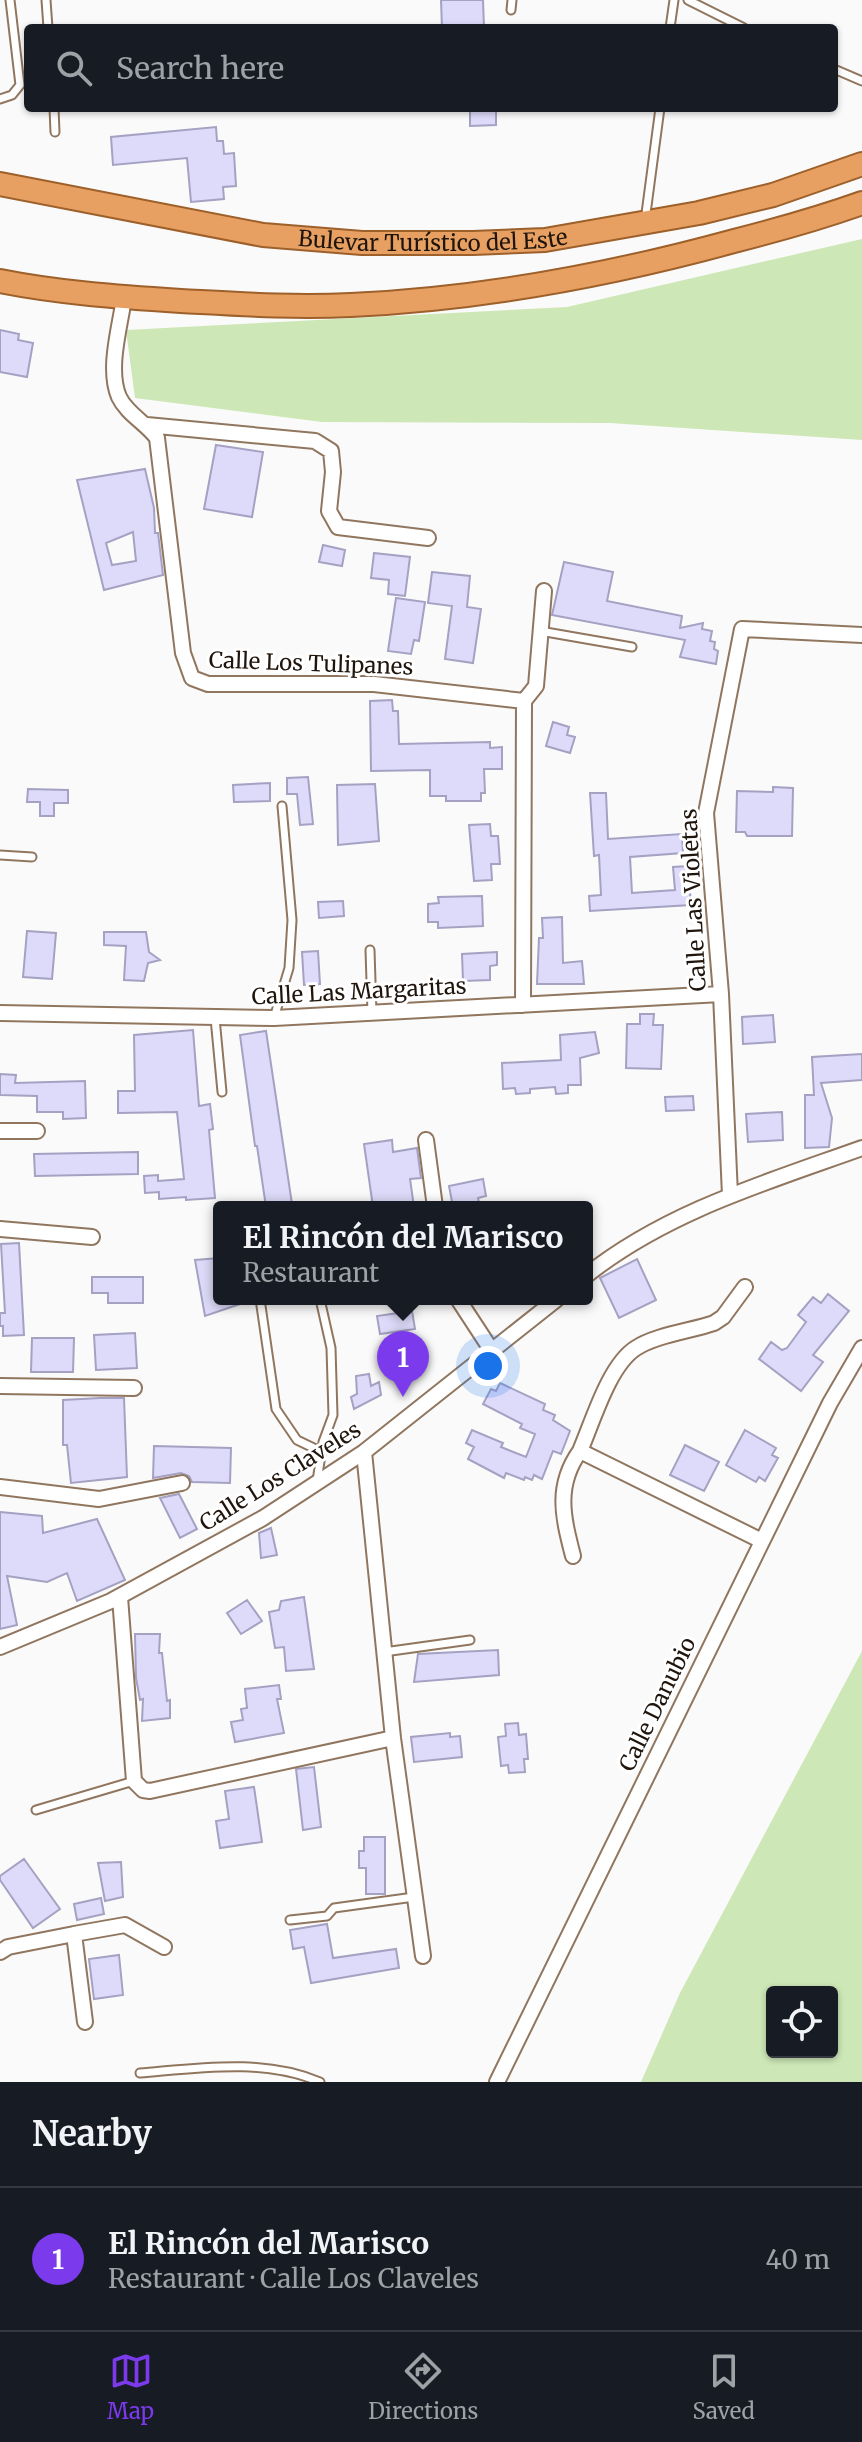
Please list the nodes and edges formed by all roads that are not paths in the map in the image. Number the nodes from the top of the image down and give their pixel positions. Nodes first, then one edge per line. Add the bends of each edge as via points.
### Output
1 (10, 0) edge
2 (46, 0) edge
3 (512, 0) edge
4 (674, 0) edge
5 (688, 0) edge
6 (511, 10) dead end
7 (48, 24) edge
8 (671, 24) edge
9 (736, 24) edge
10 (838, 71) edge
11 (862, 81) edge
12 (0, 99) edge
13 (54, 112) edge
14 (659, 112) edge
15 (55, 132) dead end
16 (862, 164) edge
17 (0, 184) edge
18 (862, 203) edge
19 (644, 223) junction
20 (0, 281) edge
21 (124, 298) junction
22 (147, 425) junction
23 (428, 538) dead end
24 (544, 591) dead end
25 (540, 631) junction
26 (862, 635) edge
27 (632, 647) dead end
28 (524, 701) junction
29 (282, 806) dead end
30 (0, 855) edge
31 (32, 857) dead end
32 (370, 950) dead end
33 (721, 994) junction
34 (523, 1005) junction
35 (0, 1013) edge
36 (372, 1013) junction
37 (215, 1018) junction
38 (274, 1018) junction
39 (222, 1092) dead end
40 (0, 1131) edge
41 (37, 1131) dead end
42 (426, 1140) dead end
43 (862, 1148) edge
44 (730, 1195) junction
45 (434, 1201) edge
46 (0, 1229) edge
47 (92, 1237) dead end
48 (593, 1270) edge
49 (745, 1287) dead end
50 (261, 1305) edge
51 (321, 1305) edge
52 (462, 1305) edge
53 (550, 1305) edge
54 (862, 1348) edge
55 (492, 1351) junction
56 (0, 1386) edge
57 (134, 1388) dead end
58 (580, 1451) junction
59 (322, 1452) junction
60 (364, 1452) junction
61 (317, 1481) junction
62 (182, 1483) dead end
63 (0, 1487) edge
64 (762, 1541) junction
65 (573, 1556) dead end
66 (120, 1597) junction
67 (470, 1640) dead end
68 (0, 1647) edge
69 (384, 1652) junction
70 (393, 1738) junction
71 (134, 1781) junction
72 (36, 1810) dead end
73 (414, 1897) junction
74 (290, 1920) dead end
75 (74, 1934) junction
76 (164, 1947) dead end
77 (0, 1952) edge
78 (423, 1956) dead end
79 (85, 2022) dead end
80 (140, 2073) dead end
81 (320, 2082) edge
82 (497, 2082) edge

1 - 12 lane via 20,85
2 - 7 lane
3 - 6 lane
4 - 8 lane
5 - 9 lane
10 - 11 lane
13 - 15 lane
14 - 19 lane
16 - 19 highway, Bulevar Turístico del Este via 773,195
17 - 19 highway, Bulevar Turístico del Este via 263,235 362,243 545,240
18 - 21 highway, Bulevar Turístico del Este via 675,257 469,294 351,305
20 - 21 highway, Bulevar Turístico del Este
21 - 22 street, Calle Los Tulipanes via 114,367 119,396
22 - 23 street via 315,441 331,451 329,511 338,527
22 - 28 street, Calle Los Tulipanes via 157,438 183,653 192,678 208,684 374,684
24 - 25 street
25 - 27 lane
25 - 28 street via 536,686
26 - 33 street, Calle Las Violetas via 742,629 706,813
28 - 34 street
29 - 38 lane via 292,920 289,968
30 - 31 lane
32 - 36 lane
33 - 34 street, Calle Las Margaritas
33 - 44 street, Calle Las Violetas
34 - 36 street, Calle Las Margaritas
35 - 37 street, Calle Las Margaritas
36 - 38 street, Calle Las Margaritas
37 - 38 street, Calle Las Margaritas
37 - 39 lane
40 - 41 street
42 - 45 street
43 - 44 street
44 - 48 street via 619,1249
46 - 47 street
49 - 58 street via 714,1323 639,1346 624,1357
50 - 59 lane via 276,1409 297,1440
51 - 59 lane via 331,1348 333,1415
52 - 55 street
53 - 55 street, Calle Los Claveles
54 - 64 street, Calle Danubio
55 - 60 street, Calle Los Claveles
56 - 57 street
58 - 64 street
58 - 65 street via 562,1495
59 - 61 lane
60 - 61 street, Calle Los Claveles
60 - 69 street
61 - 66 street, Calle Los Claveles via 263,1518
62 - 63 street via 99,1499
64 - 82 street, Calle Danubio
66 - 68 street, Calle Los Claveles
66 - 71 street
67 - 69 lane
69 - 70 street
70 - 71 street via 150,1791
70 - 73 street
71 - 72 lane
73 - 74 lane
73 - 78 street
75 - 76 street via 125,1925
75 - 77 street
75 - 79 street
80 - 81 lane via 225,2066 296,2071

